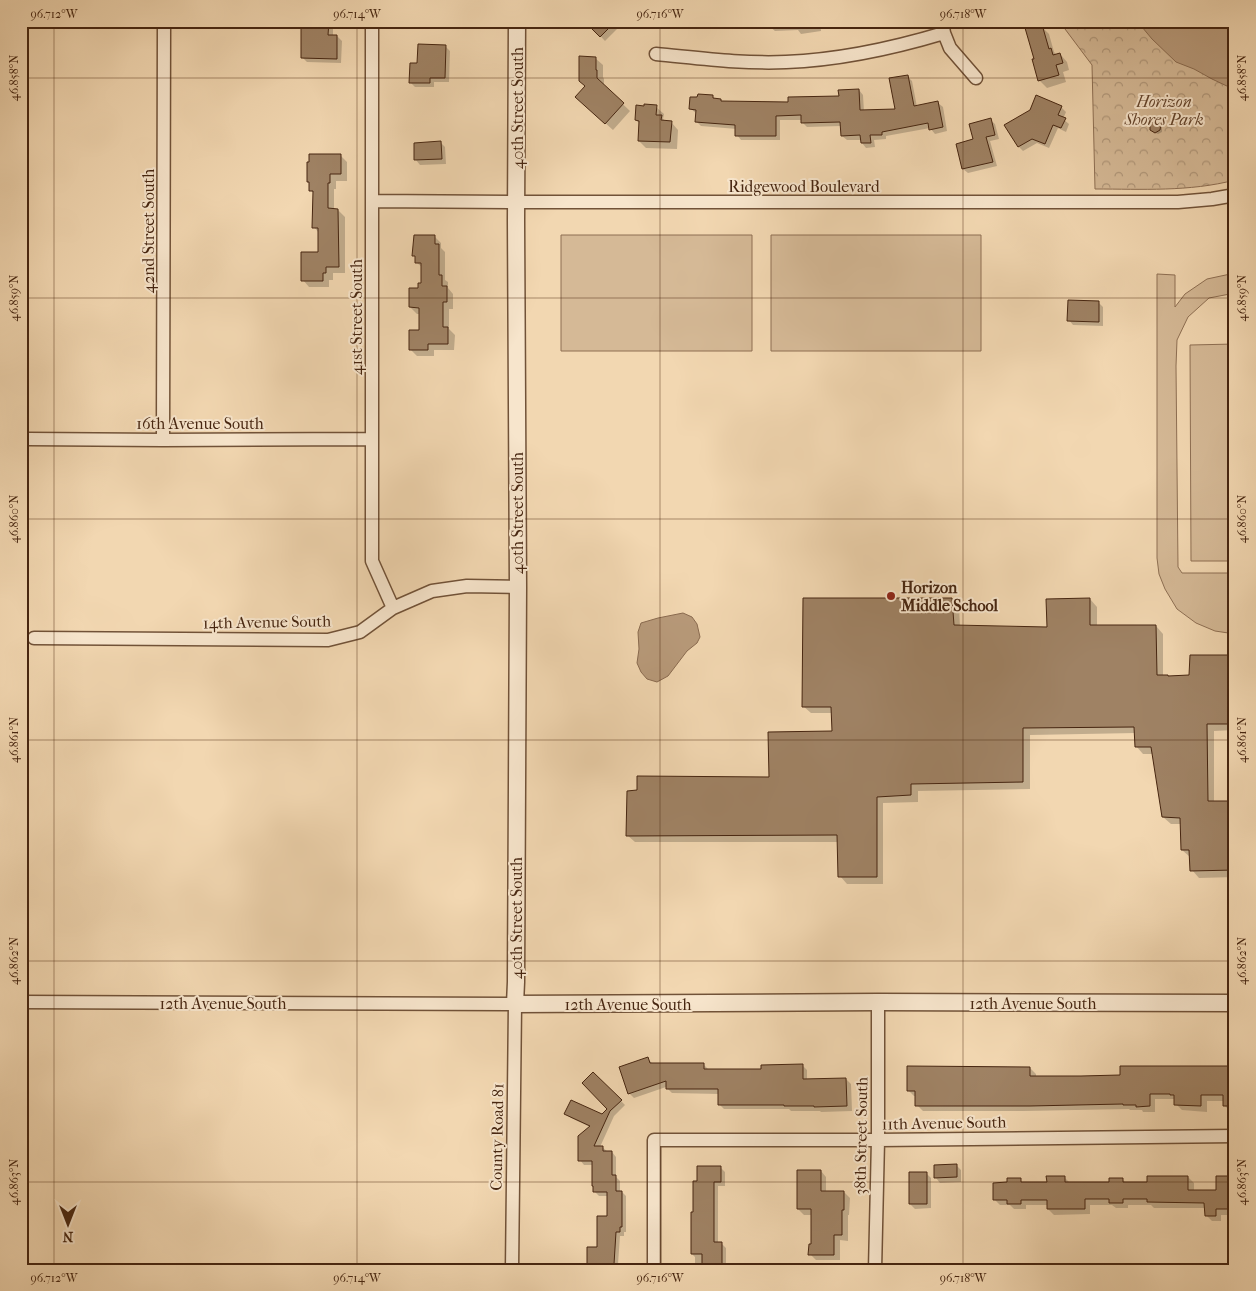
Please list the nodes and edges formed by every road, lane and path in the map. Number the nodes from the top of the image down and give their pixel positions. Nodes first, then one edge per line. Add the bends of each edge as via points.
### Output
1 (164, 21) edge
2 (372, 21) edge
3 (517, 21) edge
4 (943, 27) edge
5 (656, 54) dead end
6 (976, 78) dead end
7 (1235, 195) edge
8 (372, 201) junction
9 (516, 202) junction
10 (28, 439) dead end
11 (372, 439) junction
12 (163, 440) junction
13 (518, 587) junction
14 (393, 608) junction
15 (34, 638) dead end
16 (21, 1002) edge
17 (878, 1002) junction
18 (1235, 1003) edge
19 (515, 1004) junction
20 (1235, 1136) edge
21 (878, 1140) junction
22 (512, 1270) edge
23 (654, 1270) edge
24 (875, 1270) edge

1 - 12 street, 42nd Street South
2 - 8 street, 41st Street South
3 - 9 street, 40th Street South
4 - 5 street via 883,49 831,58 764,62
4 - 6 street via 950,48
7 - 9 street, Ridgewood Boulevard via 1178,202
8 - 9 street, Ridgewood Boulevard
8 - 11 street, 41st Street South
9 - 13 street, 40th Street South
10 - 12 street, 16th Avenue South
11 - 12 street, 16th Avenue South
11 - 14 street, 41st Street South via 372,560
13 - 14 street, 14th Avenue South via 467,586 432,591
13 - 19 street, 40th Street South
14 - 15 street, 14th Avenue South via 360,632 328,640
16 - 19 street, 12th Avenue South
17 - 18 street, 12th Avenue South
17 - 19 street, 12th Avenue South
17 - 21 street, 38th Street South
19 - 22 street, County Road 81
20 - 21 street, 11th Avenue South
21 - 23 street, 11th Avenue South via 654,1140
21 - 24 street, 38th Street South

